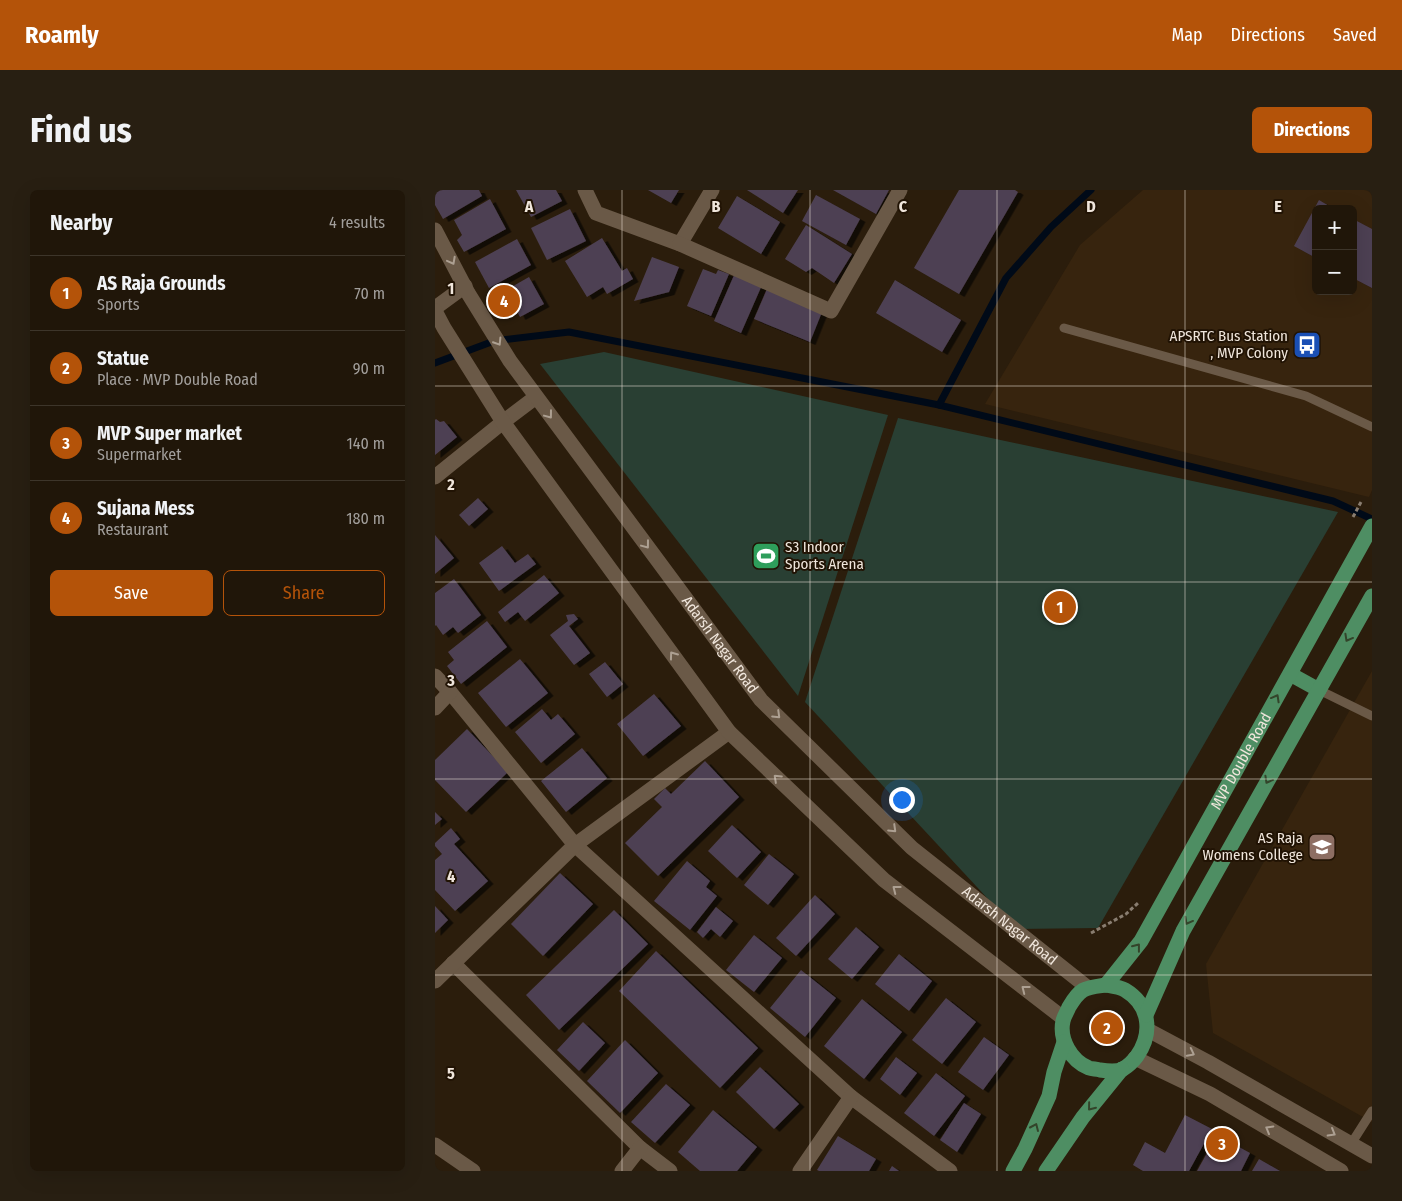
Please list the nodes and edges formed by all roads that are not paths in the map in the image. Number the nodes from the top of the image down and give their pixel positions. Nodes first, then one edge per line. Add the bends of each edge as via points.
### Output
1 (585, 190) edge
2 (712, 190) edge
3 (899, 190) edge
4 (435, 230) edge
5 (681, 244) junction
6 (466, 290) junction
7 (435, 310) edge
8 (1064, 328) dead end
9 (537, 397) junction
10 (503, 422) junction
11 (1372, 427) edge
12 (435, 477) edge
13 (1372, 526) edge
14 (1372, 596) edge
15 (1289, 674) junction
16 (435, 676) edge
17 (1319, 690) junction
18 (450, 692) junction
19 (435, 708) edge
20 (1372, 716) edge
21 (729, 732) junction
22 (575, 845) junction
23 (453, 963) junction
24 (435, 981) edge
25 (1106, 985) junction
26 (1087, 987) junction
27 (1063, 1018) junction
28 (1147, 1023) junction
29 (1065, 1042) junction
30 (1135, 1058) junction
31 (1123, 1069) junction
32 (851, 1097) junction
33 (1372, 1111) edge
34 (1351, 1144) junction
35 (435, 1145) edge
36 (640, 1148) junction
37 (1372, 1156) edge
38 (473, 1171) edge
39 (622, 1171) edge
40 (670, 1171) edge
41 (800, 1171) edge
42 (950, 1171) edge
43 (1013, 1171) edge
44 (1046, 1171) edge
45 (1341, 1171) edge

1 - 5 street via 596,212
2 - 5 street
3 - 5 street via 831,310
4 -> 6 street, Adarsh Nagar Road
6 - 7 street
6 -> 9 street, Adarsh Nagar Road via 510,361
7 - 10 street
8 - 11 lane via 1307,396
9 - 10 street
9 -> 26 street, Adarsh Nagar Road via 761,700 912,848
10 - 12 street
21 -> 10 street
13 - 15 main road, MVP Double Road
14 -> 17 main road
15 - 17 main road
25 -> 15 main road, MVP Double Road via 1141,941
16 - 18 street
17 - 20 lane
17 -> 28 main road via 1183,931
18 - 19 street
18 - 22 street
21 - 22 street
27 -> 21 street via 885,880
22 - 23 street
22 - 32 street
23 - 24 street
23 - 36 street
25 - 26 main road
25 - 28 main road via 1123,989 1137,1000
26 - 27 main road via 1073,1000
27 - 29 main road
28 - 30 main road via 1144,1045
28 -> 34 street
29 - 31 main road via 1074,1058 1089,1068
43 -> 29 main road via 1049,1096
30 - 31 main road
45 -> 30 street via 1210,1094
31 -> 44 main road via 1083,1117
32 - 41 street
32 - 42 street
33 - 34 lane
34 - 37 street
35 - 38 street
36 - 39 street
36 - 40 street

